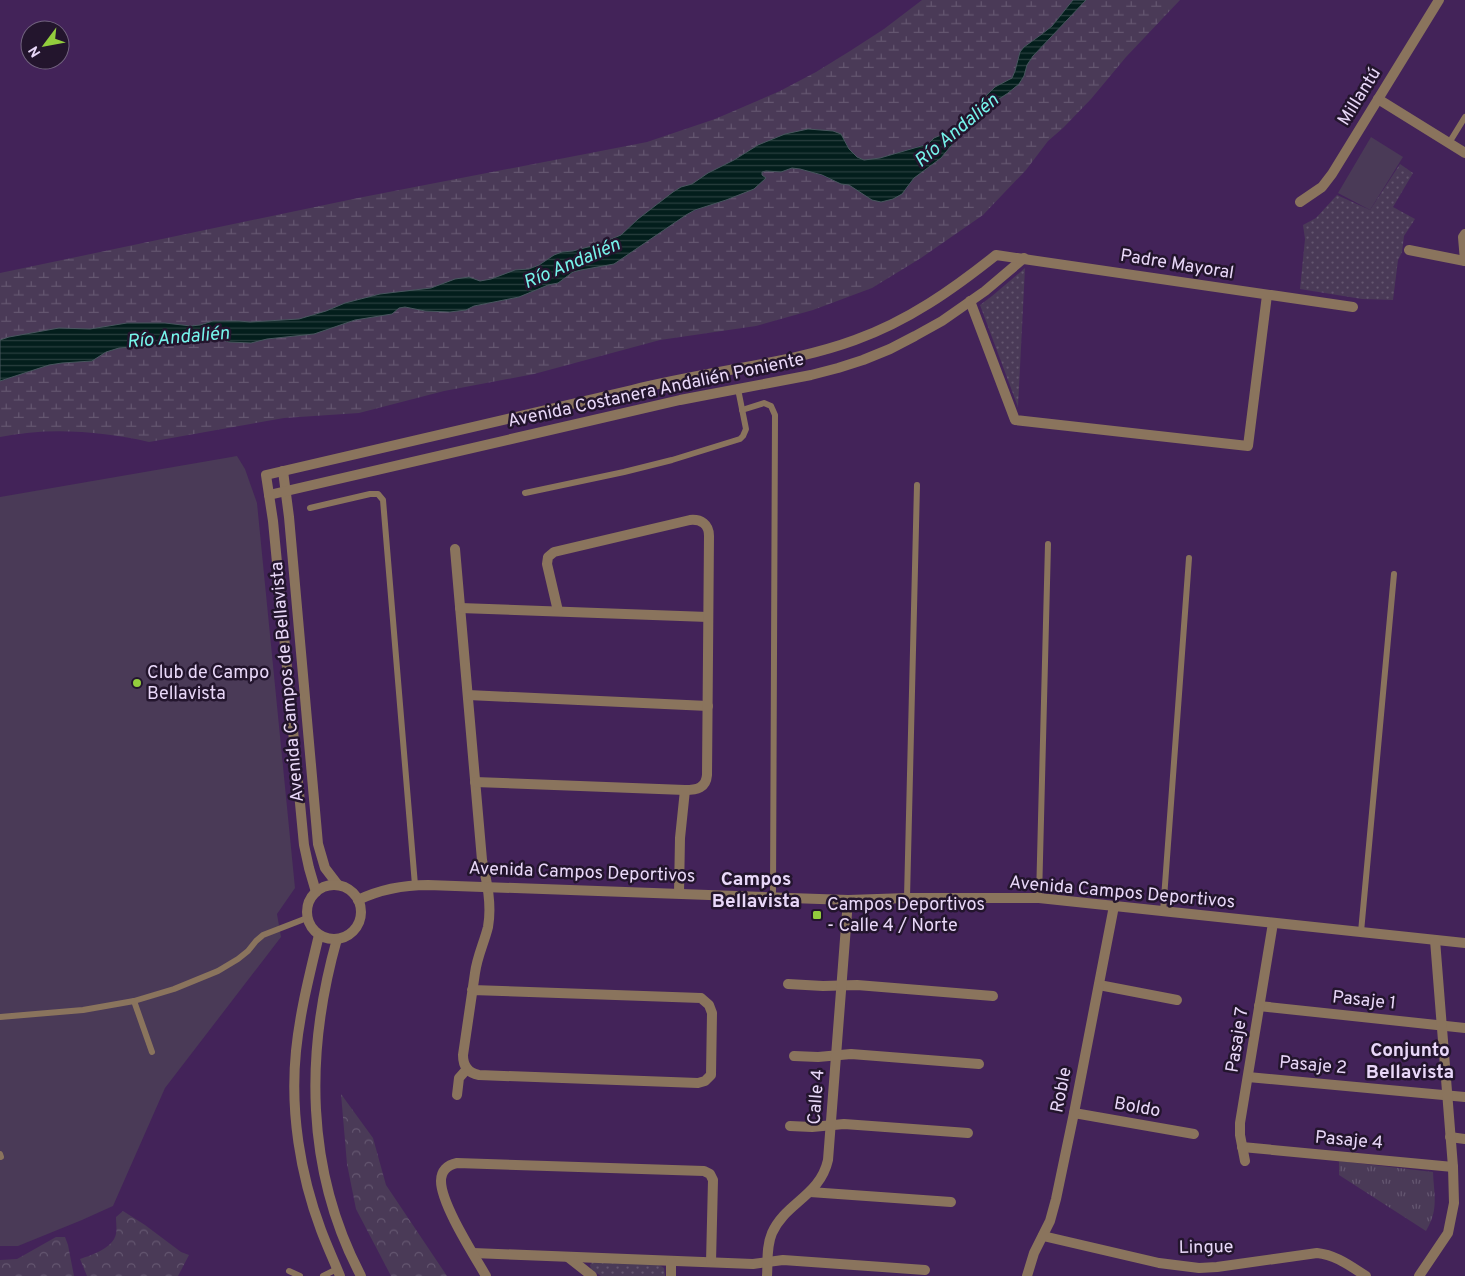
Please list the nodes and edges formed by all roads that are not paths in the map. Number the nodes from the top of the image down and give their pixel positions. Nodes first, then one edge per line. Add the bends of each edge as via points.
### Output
1 (1439, 0) edge
2 (1378, 99) junction
3 (1465, 117) edge
4 (1449, 143) junction
5 (1465, 153) edge
6 (1300, 202) dead end
7 (1465, 234) edge
8 (1409, 250) dead end
9 (996, 255) joint
10 (1024, 258) junction
11 (1465, 261) edge
12 (1267, 294) junction
13 (970, 301) junction
14 (1353, 307) dead end
15 (738, 388) junction
16 (742, 410) junction
17 (283, 471) junction
18 (266, 475) joint
19 (917, 485) dead end
20 (286, 491) junction
21 (524, 493) dead end
22 (269, 495) junction
23 (310, 508) dead end
24 (1048, 544) dead end
25 (455, 549) dead end
26 (1189, 558) dead end
27 (1394, 574) dead end
28 (460, 608) junction
29 (558, 611) junction
30 (708, 617) junction
31 (468, 695) junction
32 (708, 706) junction
33 (475, 782) junction
34 (685, 790) junction
35 (338, 885) junction
36 (415, 885) junction
37 (488, 886) junction
38 (316, 892) junction
39 (678, 893) junction
40 (773, 896) junction
41 (907, 898) junction
42 (1040, 898) junction
43 (358, 900) junction
44 (848, 900) junction
45 (1114, 906) junction
46 (1163, 912) junction
47 (307, 918) junction
48 (1273, 923) junction
49 (1360, 932) junction
50 (319, 935) junction
51 (337, 939) junction
52 (1435, 940) junction
53 (1465, 943) edge
54 (788, 984) dead end
55 (1099, 985) junction
56 (841, 986) junction
57 (472, 990) junction
58 (993, 996) dead end
59 (1177, 1000) dead end
60 (134, 1001) junction
61 (1260, 1006) junction
62 (0, 1017) edge
63 (1442, 1025) junction
64 (1465, 1028) edge
65 (152, 1052) dead end
66 (794, 1056) dead end
67 (836, 1056) junction
68 (979, 1064) dead end
69 (467, 1069) junction
70 (1248, 1077) junction
71 (1447, 1094) junction
72 (458, 1095) dead end
73 (1465, 1097) edge
74 (1074, 1113) junction
75 (831, 1125) junction
76 (790, 1126) dead end
77 (968, 1134) dead end
78 (1194, 1134) dead end
79 (1450, 1137) junction
80 (1465, 1139) edge
81 (1242, 1147) junction
82 (1244, 1161) dead end
83 (1453, 1167) junction
84 (810, 1192) junction
85 (951, 1202) dead end
86 (1043, 1236) junction
87 (473, 1253) junction
88 (568, 1257) junction
89 (671, 1261) junction
90 (710, 1262) junction
91 (768, 1262) junction
92 (925, 1270) dead end
93 (289, 1271) dead end
94 (339, 1272) edge
95 (300, 1276) edge
96 (323, 1276) edge
97 (361, 1276) edge
98 (486, 1276) edge
99 (592, 1276) edge
100 (670, 1276) edge
101 (767, 1276) edge
102 (1027, 1276) edge
103 (1366, 1276) edge
104 (1419, 1276) edge

1 - 2 street, Millantú
2 - 4 street
2 - 6 street, Millantú via 1327,181
3 - 4 lane
4 - 5 street
7 - 11 street
8 - 11 street
9 - 10 street, Padre Mayoral
9 - 17 street, Avenida Costanera Andalién Poniente via 907,317 829,349 626,391
10 - 12 street, Padre Mayoral
10 - 13 street, Avenida Costanera Andalién Poniente
12 - 13 street via 1248,446 1015,420
12 - 14 street, Padre Mayoral
13 - 15 street, Avenida Costanera Andalién Poniente via 915,336 863,360 811,375
15 - 16 lane
15 - 20 street, Avenida Costanera Andalién Poniente
16 - 21 lane via 746,429 743,436 734,441 624,472
16 - 40 lane via 764,404 771,406 775,414
17 - 18 street, Avenida Costanera Andalién Poniente
17 - 20 street, Avenida Campos de Bellavista
18 - 22 street, Avenida Campos de Bellavista
19 - 41 lane
20 - 22 street, Avenida Costanera Andalién Poniente
20 - 35 street, Avenida Campos de Bellavista via 318,844 325,868
22 - 38 street, Avenida Campos de Bellavista via 304,846
23 - 36 lane via 370,494 378,494 384,500
24 - 42 lane
25 - 28 street
26 - 46 lane
27 - 49 lane
28 - 29 street
28 - 31 street
29 - 30 street
29 - 30 street via 547,567 551,554 694,520 704,523 709,531
30 - 32 street
31 - 32 street
31 - 33 street
32 - 34 street via 706,782 701,788
33 - 34 street
33 - 37 street via 482,860
34 - 39 street
35 - 38 street via 326,886
35 - 43 street via 349,890
36 - 37 street, Avenida Campos Deportivos
36 - 43 street, Avenida Campos Deportivos via 384,889
37 - 39 street, Avenida Campos Deportivos
37 - 57 street via 490,913
38 - 47 street via 308,904
39 - 40 street, Avenida Campos Deportivos
40 - 44 street, Avenida Campos Deportivos
41 - 42 street, Avenida Campos Deportivos
41 - 44 street, Avenida Campos Deportivos
42 - 45 street, Avenida Campos Deportivos
43 - 51 street via 361,912 358,925
44 - 56 street, Calle 4
45 - 46 street, Avenida Campos Deportivos
45 - 55 street, Roble
46 - 48 street, Avenida Campos Deportivos
47 - 50 street
47 - 60 lane via 263,935 244,955 218,971
48 - 49 street, Avenida Campos Deportivos
48 - 61 street, Pasaje 7
49 - 52 street, Avenida Campos Deportivos
50 - 51 street
50 - 94 street via 299,1031 295,1103 311,1200
51 - 97 street via 320,1016 315,1061 316,1108 329,1197 340,1232
52 - 53 street, Avenida Campos Deportivos
52 - 63 street
54 - 56 street
55 - 59 street
55 - 74 street, Roble
56 - 58 street
56 - 67 street, Calle 4
57 - 69 street via 463,1055
57 - 69 street via 700,998 709,1005 712,1013 712,1070 708,1079 698,1083 480,1075
60 - 62 lane via 83,1010
60 - 65 lane
61 - 63 street, Pasaje 1
61 - 70 street, Pasaje 7
63 - 64 street, Pasaje 1
63 - 71 street
66 - 67 street
67 - 68 street via 851,1054
67 - 75 street, Calle 4
69 - 72 street via 460,1078
70 - 71 street, Pasaje 2
70 - 81 street, Pasaje 7 via 1240,1123
71 - 73 street, Pasaje 2
71 - 79 street
74 - 78 street, Boldo
74 - 86 street, Roble via 1056,1199
75 - 76 street
75 - 77 street
75 - 84 street, Calle 4 via 826,1167
79 - 80 street
79 - 83 street
81 - 82 street, Pasaje 7
81 - 83 street, Pasaje 4
83 - 104 street via 1454,1203 1448,1233
84 - 85 street
84 - 91 street, Calle 4 via 777,1224 769,1242
86 - 102 street, Roble
86 - 103 street, Lingue via 1193,1268 1326,1254
87 - 88 street
87 - 90 street via 446,1201 441,1184 442,1174 452,1164 704,1171 713,1180
87 - 98 street
88 - 89 street
88 - 99 street
89 - 90 street
89 - 100 street
90 - 91 street
91 - 92 street via 783,1260
91 - 101 street, Calle 4
93 - 95 lane
94 - 96 lane

